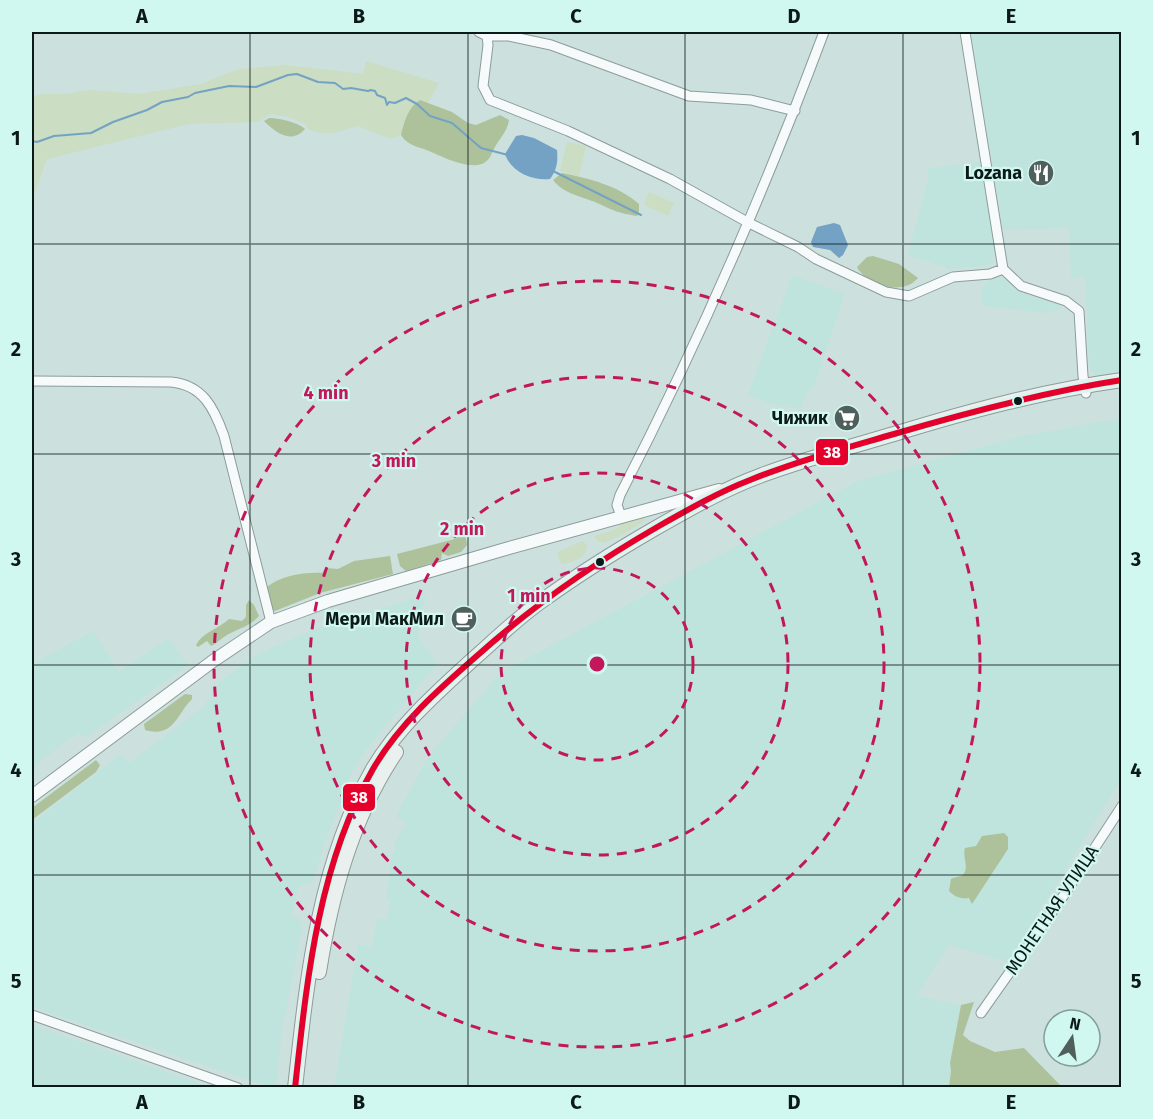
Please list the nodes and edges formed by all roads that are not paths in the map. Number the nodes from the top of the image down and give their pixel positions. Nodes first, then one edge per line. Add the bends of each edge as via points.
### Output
1 (824, 32) edge
2 (965, 32) edge
3 (483, 34) edge
4 (795, 111) junction
5 (748, 223) junction
6 (1003, 269) junction
7 (1122, 380) edge
8 (32, 381) edge
9 (1122, 388) edge
10 (1085, 389) junction
11 (738, 485) junction
12 (661, 506) junction
13 (621, 516) junction
14 (673, 523) junction
15 (272, 622) junction
16 (32, 796) edge
17 (1122, 806) edge
18 (981, 1013) dead end
19 (32, 1015) edge
20 (238, 1088) edge
21 (295, 1088) edge
22 (304, 1088) edge

1 - 4 street
2 - 6 street
3 - 4 street via 551,45 690,96 751,100
3 - 5 street via 488,45 483,86 490,100 670,179
4 - 5 street
5 - 6 street via 816,259 898,295 917,294 953,277
5 - 13 street via 620,495 617,504
6 - 10 street via 1021,286 1066,301 1079,311
7 - 10 main road
8 - 15 street via 171,382 200,392 224,436
9 - 10 main road
10 - 11 main road via 1031,395 969,411
10 - 14 main road via 816,466
11 - 12 street
11 - 14 main road
12 - 13 street
12 - 14 street
13 - 15 street via 328,601
14 - 21 main road via 586,570 541,601 413,717 375,766 350,819 323,902 306,990
14 - 22 main road via 514,634 419,723 383,771 359,823 332,904 314,1002
15 - 16 street via 213,661
17 - 18 street, МОНЕТНАЯ УЛИЦА
19 - 20 street

